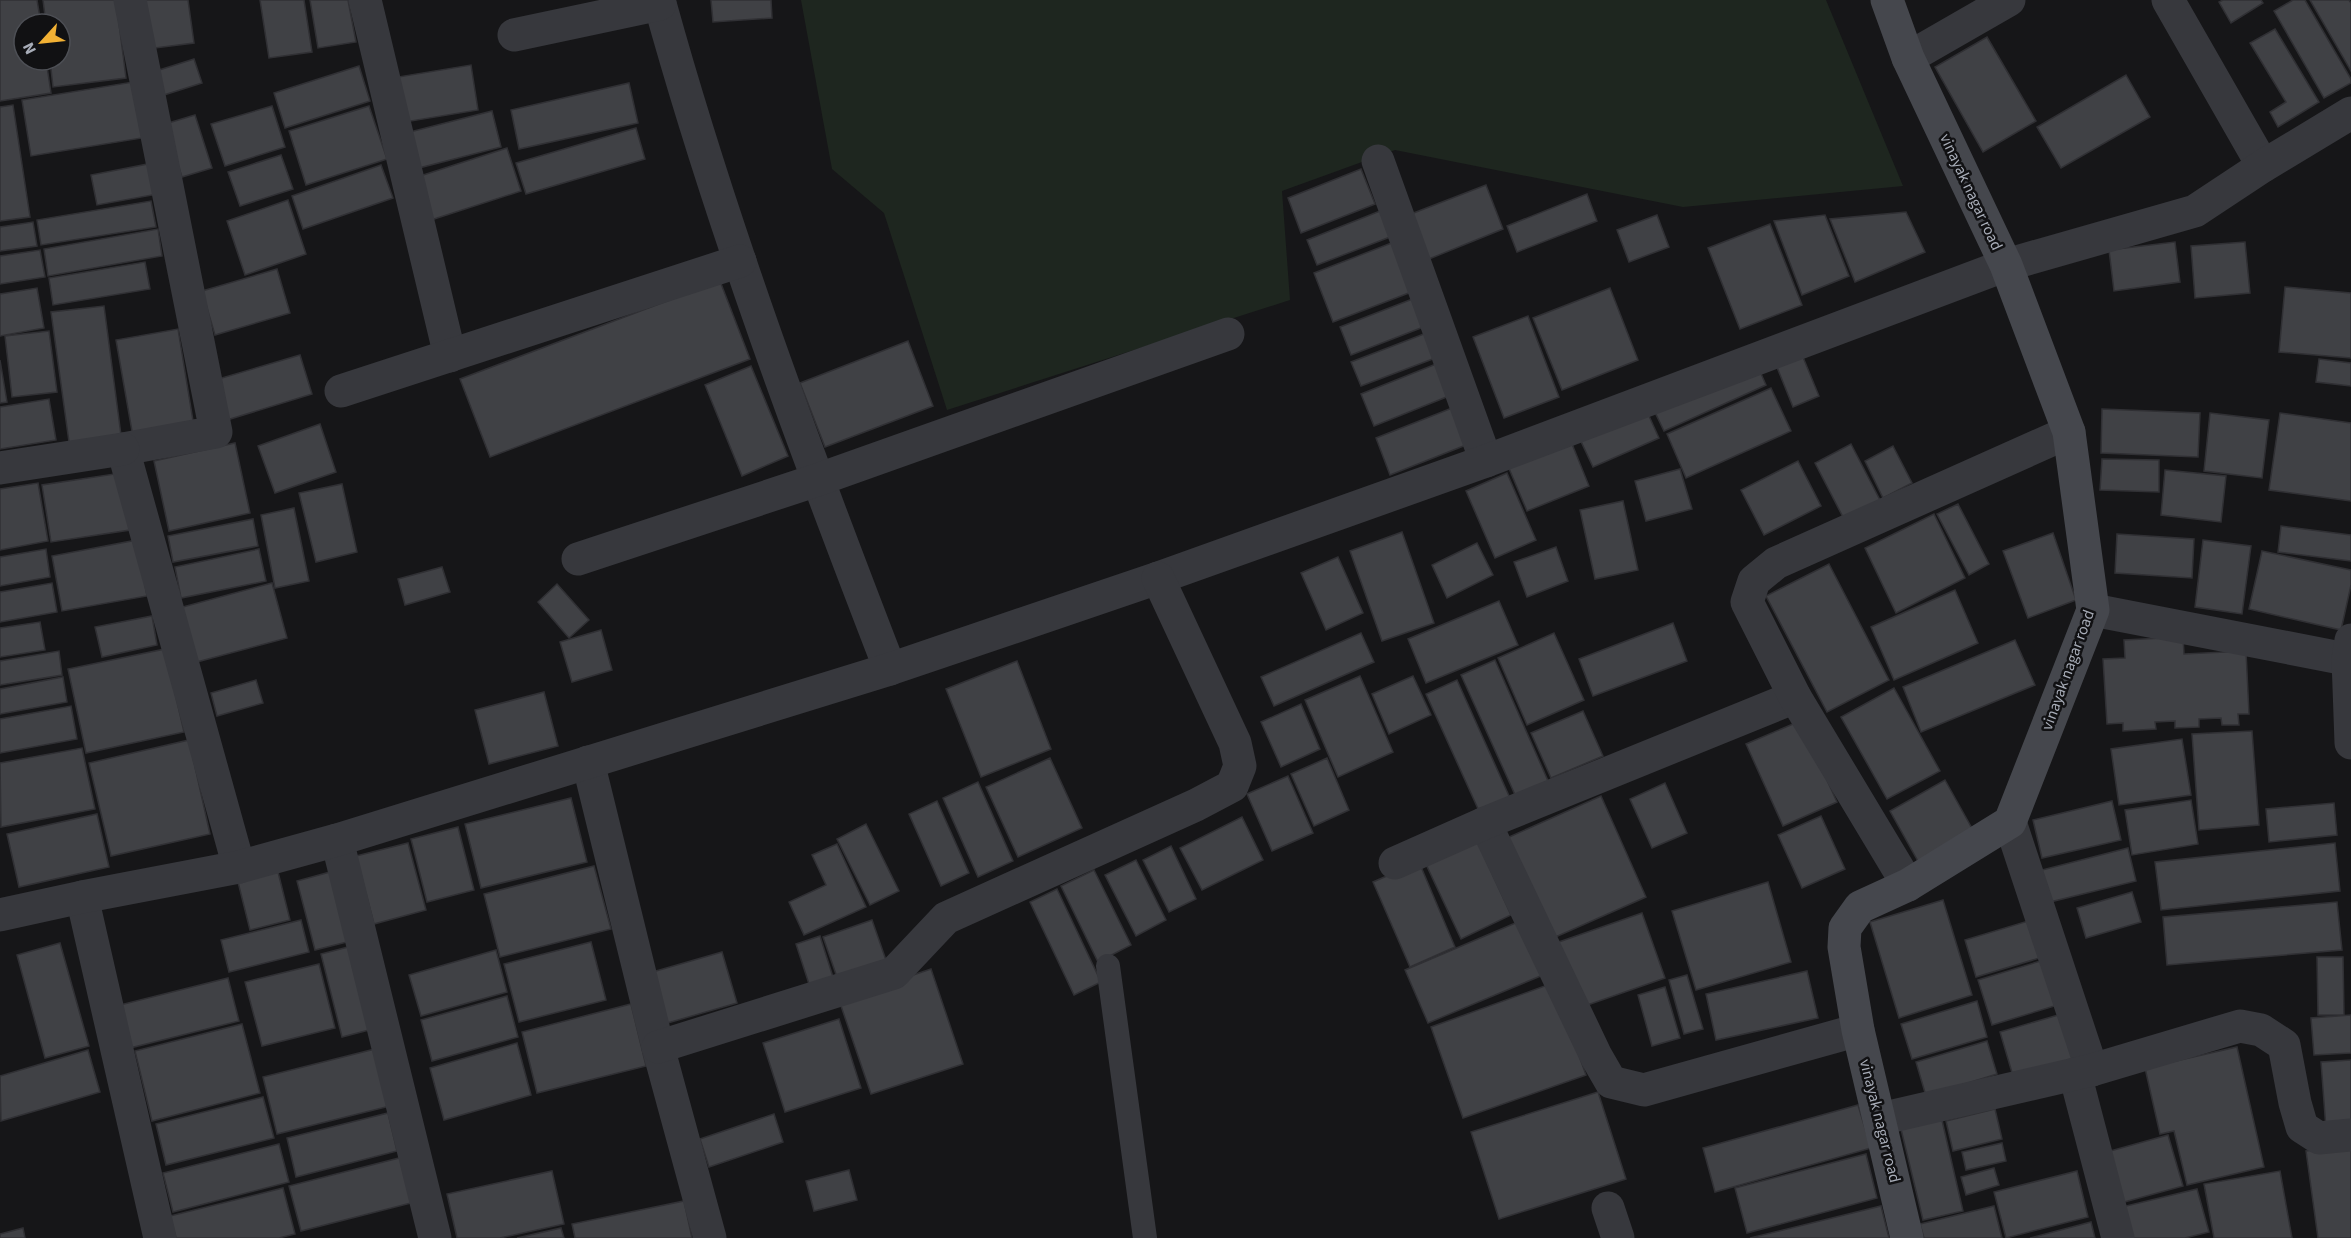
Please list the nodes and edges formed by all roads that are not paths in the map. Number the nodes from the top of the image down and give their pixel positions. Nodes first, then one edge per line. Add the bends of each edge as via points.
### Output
1 (130, 0) edge
2 (365, 0) edge
3 (1887, 0) edge
4 (2009, 0) edge
5 (2168, 0) edge
6 (660, 2) edge
7 (514, 35) dead end
8 (1908, 58) junction
9 (2351, 113) edge
10 (1378, 161) dead end
11 (2263, 166) junction
12 (740, 261) junction
13 (2006, 265) junction
14 (1228, 334) dead end
15 (450, 356) junction
16 (341, 391) dead end
17 (2069, 432) junction
18 (123, 450) junction
19 (1486, 461) junction
20 (0, 468) edge
21 (817, 480) junction
22 (579, 559) dead end
23 (1158, 578) junction
24 (2093, 610) junction
25 (2350, 653) edge
26 (890, 669) junction
27 (1795, 697) junction
28 (2351, 743) edge
29 (588, 762) junction
30 (2010, 822) junction
31 (1485, 823) junction
32 (337, 840) junction
33 (1395, 863) dead end
34 (239, 867) junction
35 (1908, 885) junction
36 (82, 897) junction
37 (0, 915) edge
38 (1108, 966) dead end
39 (1857, 1030) junction
40 (658, 1047) junction
41 (2084, 1072) junction
42 (1880, 1119) junction
43 (2351, 1135) edge
44 (1608, 1208) dead end
45 (160, 1238) edge
46 (435, 1238) edge
47 (710, 1238) edge
48 (1145, 1238) edge
49 (1618, 1238) edge
50 (1907, 1238) edge
51 (2118, 1238) edge

1 - 18 street via 216,432
2 - 15 street
3 - 8 street, vinayak nagar road
4 - 8 street
5 - 11 street
6 - 7 street
6 - 12 street
8 - 13 street, vinayak nagar road
9 - 11 street
10 - 19 street
11 - 13 street via 2196,211
12 - 15 street
12 - 21 street
13 - 17 street, vinayak nagar road
13 - 19 street
14 - 21 street
15 - 16 street
17 - 24 street, vinayak nagar road
17 - 27 street via 1776,563 1754,581 1747,602
18 - 20 street
18 - 34 street
19 - 23 street
21 - 22 street
21 - 26 street
23 - 26 street
23 - 40 street via 1235,743 1240,766 1232,786 946,918 894,973
24 - 25 street
24 - 30 street, vinayak nagar road
25 - 28 street
26 - 29 street
27 - 31 street
27 - 35 street
29 - 32 street
29 - 40 street
30 - 35 street, vinayak nagar road
30 - 41 street
31 - 33 street
31 - 39 street via 1611,1082 1644,1090
32 - 34 street
32 - 46 street
34 - 36 street
35 - 39 street, vinayak nagar road via 1860,907 1845,928 1844,948
36 - 37 street
36 - 45 street
38 - 48 lane
39 - 42 street, vinayak nagar road
40 - 47 street
41 - 42 street
41 - 43 street via 2240,1026 2261,1030 2284,1045 2302,1127 2319,1138
41 - 51 street
42 - 50 street, vinayak nagar road
44 - 49 street

